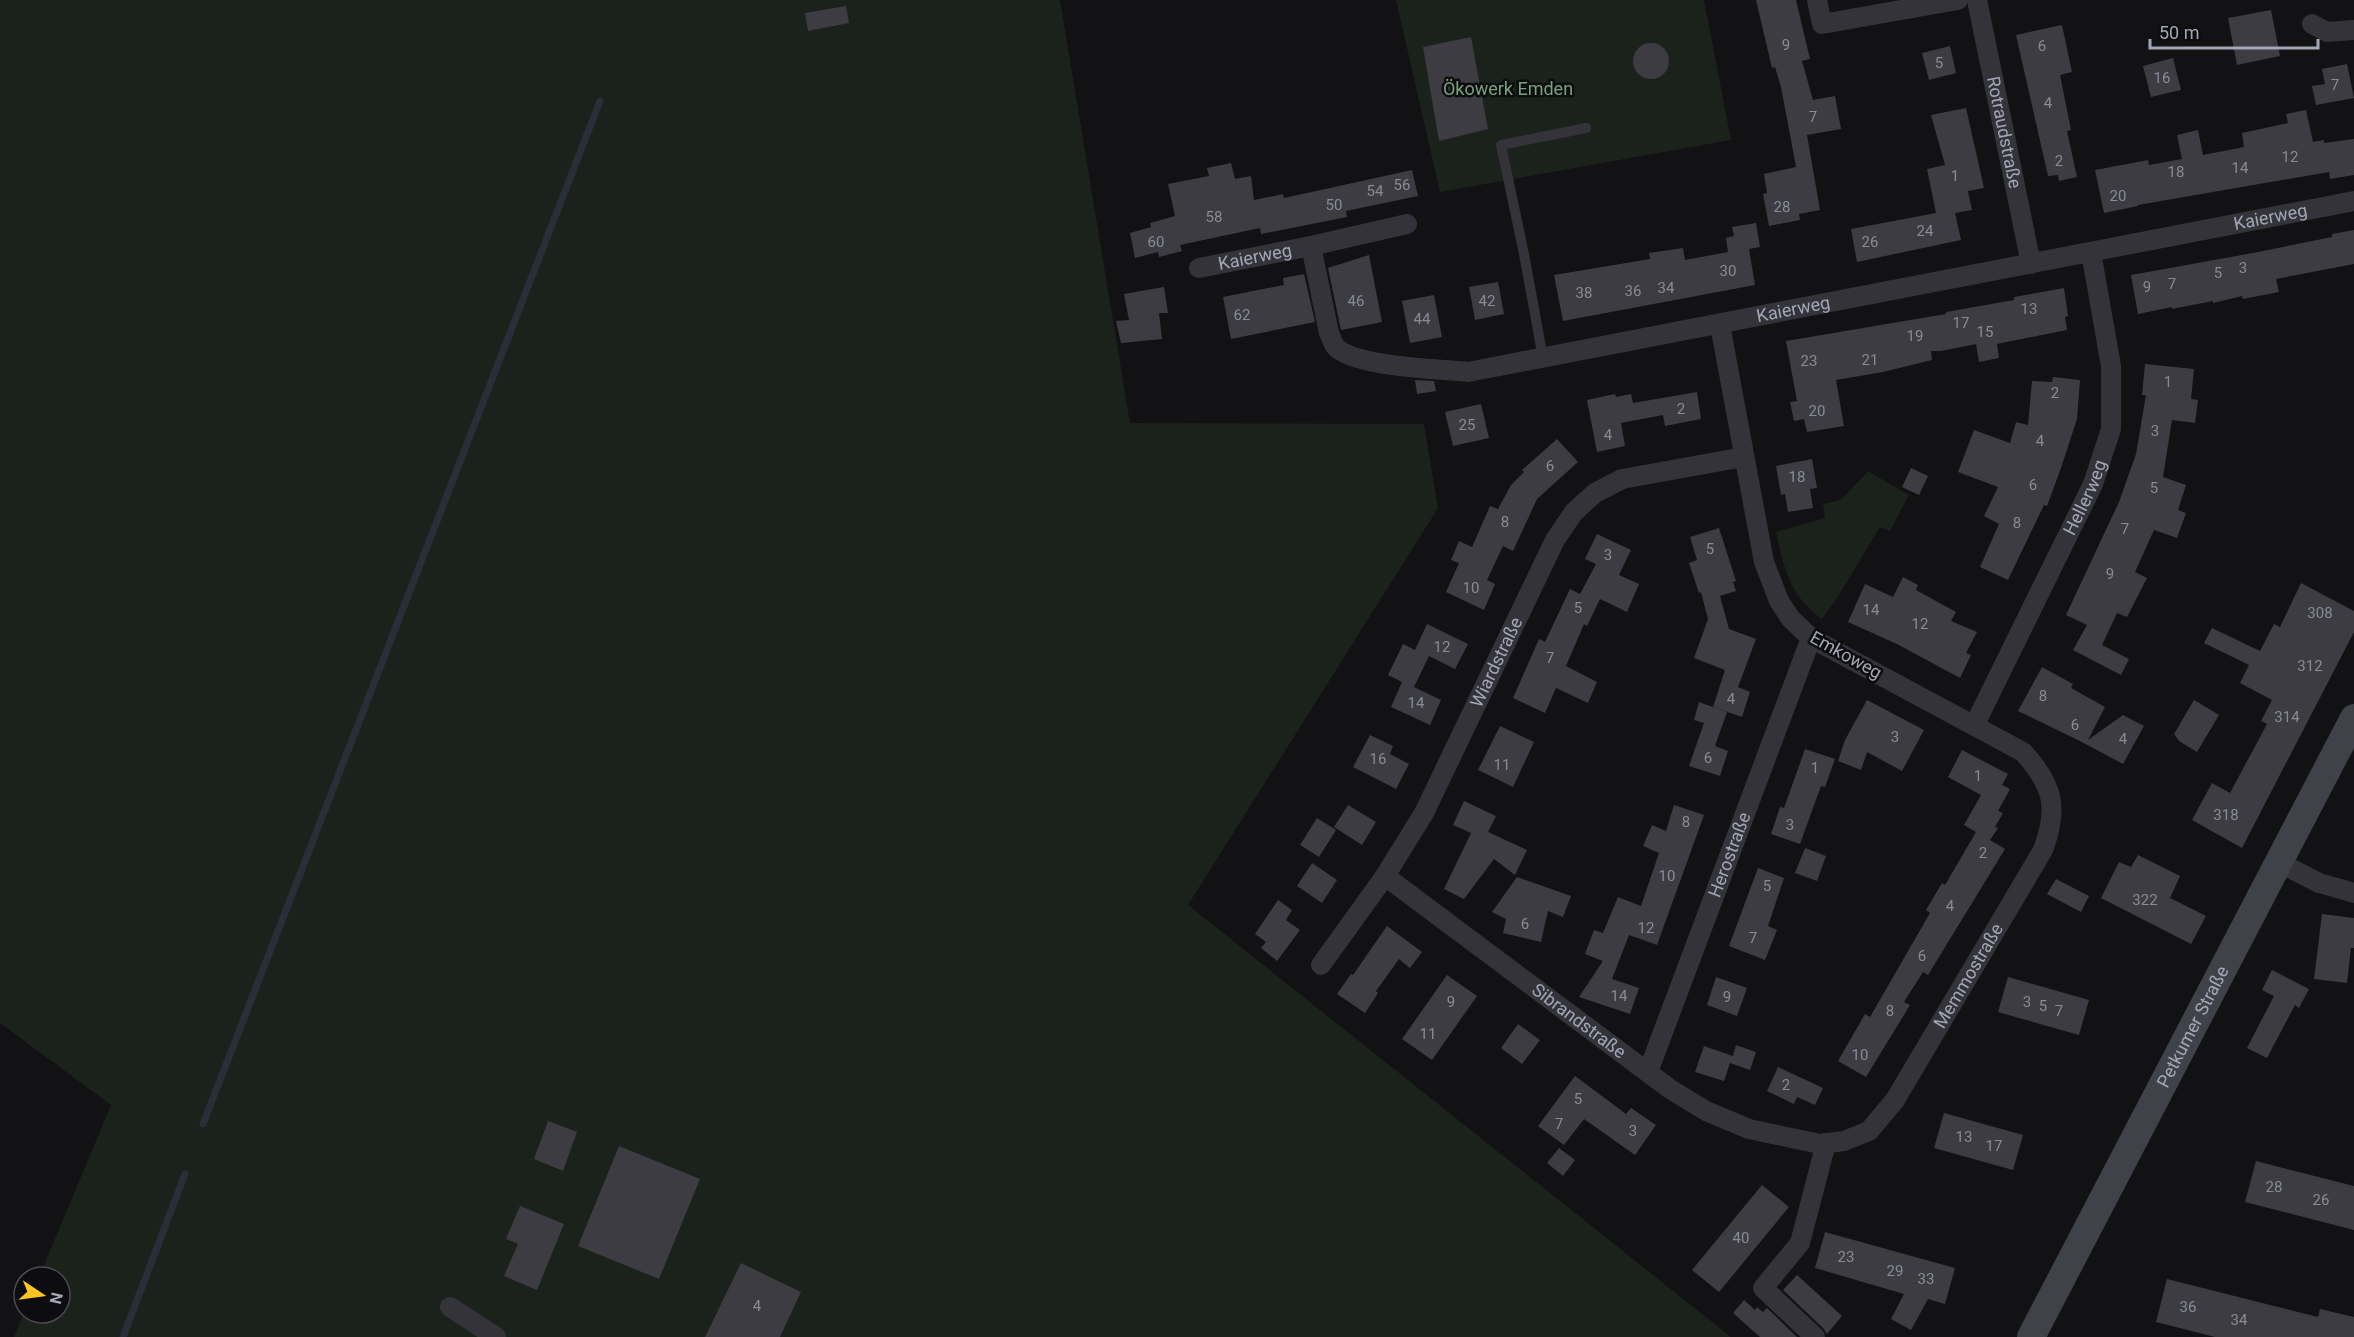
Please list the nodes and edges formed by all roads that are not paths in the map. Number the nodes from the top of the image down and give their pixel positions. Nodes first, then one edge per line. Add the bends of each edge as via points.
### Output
1 (1817, 0) edge
2 (1958, 0) edge
3 (1977, 0) edge
4 (2312, 24) dead end
5 (2354, 30) edge
6 (1586, 128) dead end
7 (2354, 201) edge
8 (1407, 224) dead end
9 (1311, 246) junction
10 (2091, 252) junction
11 (2031, 264) junction
12 (1199, 268) dead end
13 (1720, 325) junction
14 (1542, 358) junction
15 (1744, 457) junction
16 (1811, 638) junction
17 (2354, 718) edge
18 (1975, 724) junction
19 (2040, 770) joint
20 (2278, 862) junction
21 (1384, 876) junction
22 (2354, 893) edge
23 (1321, 966) dead end
24 (1648, 1072) junction
25 (1788, 1137) joint
26 (1826, 1143) junction
27 (450, 1307) dead end
28 (496, 1337) edge
29 (1815, 1337) edge
30 (2031, 1337) edge

1 - 2 street via 1822,24
3 - 11 street, Rotraudstraße
4 - 5 street via 2327,32
6 - 14 lane via 1501,145
7 - 10 street, Kaierweg
8 - 9 street, Kaierweg
9 - 12 street, Kaierweg
9 - 14 street, Kaierweg via 1329,333 1344,353 1386,364 1468,372
10 - 11 street, Kaierweg
10 - 18 street, Hellerweg via 2111,366 2112,416 2107,445 2093,484
11 - 13 street, Kaierweg
13 - 14 street, Kaierweg
13 - 15 street, Emkoweg
15 - 16 street, Emkoweg via 1764,562 1779,601
15 - 21 street, Wiardstraße via 1622,479 1595,493 1574,512 1555,540 1424,813
16 - 18 street, Emkoweg
16 - 24 street, Herostraße
17 - 20 main road, Petkumer Straße
18 - 19 street, Emkoweg via 2023,752
19 - 26 street, Memmostraße via 2050,789 2053,811 2043,850 1895,1100 1869,1131
20 - 22 street via 2319,883
20 - 30 main road, Petkumer Straße
21 - 23 street, Wiardstraße
21 - 24 street, Sibrandstraße
24 - 25 street, Sibrandstraße via 1706,1111 1749,1129
25 - 26 street, Memmostraße
26 - 29 street via 1800,1243 1763,1288
27 - 28 street

